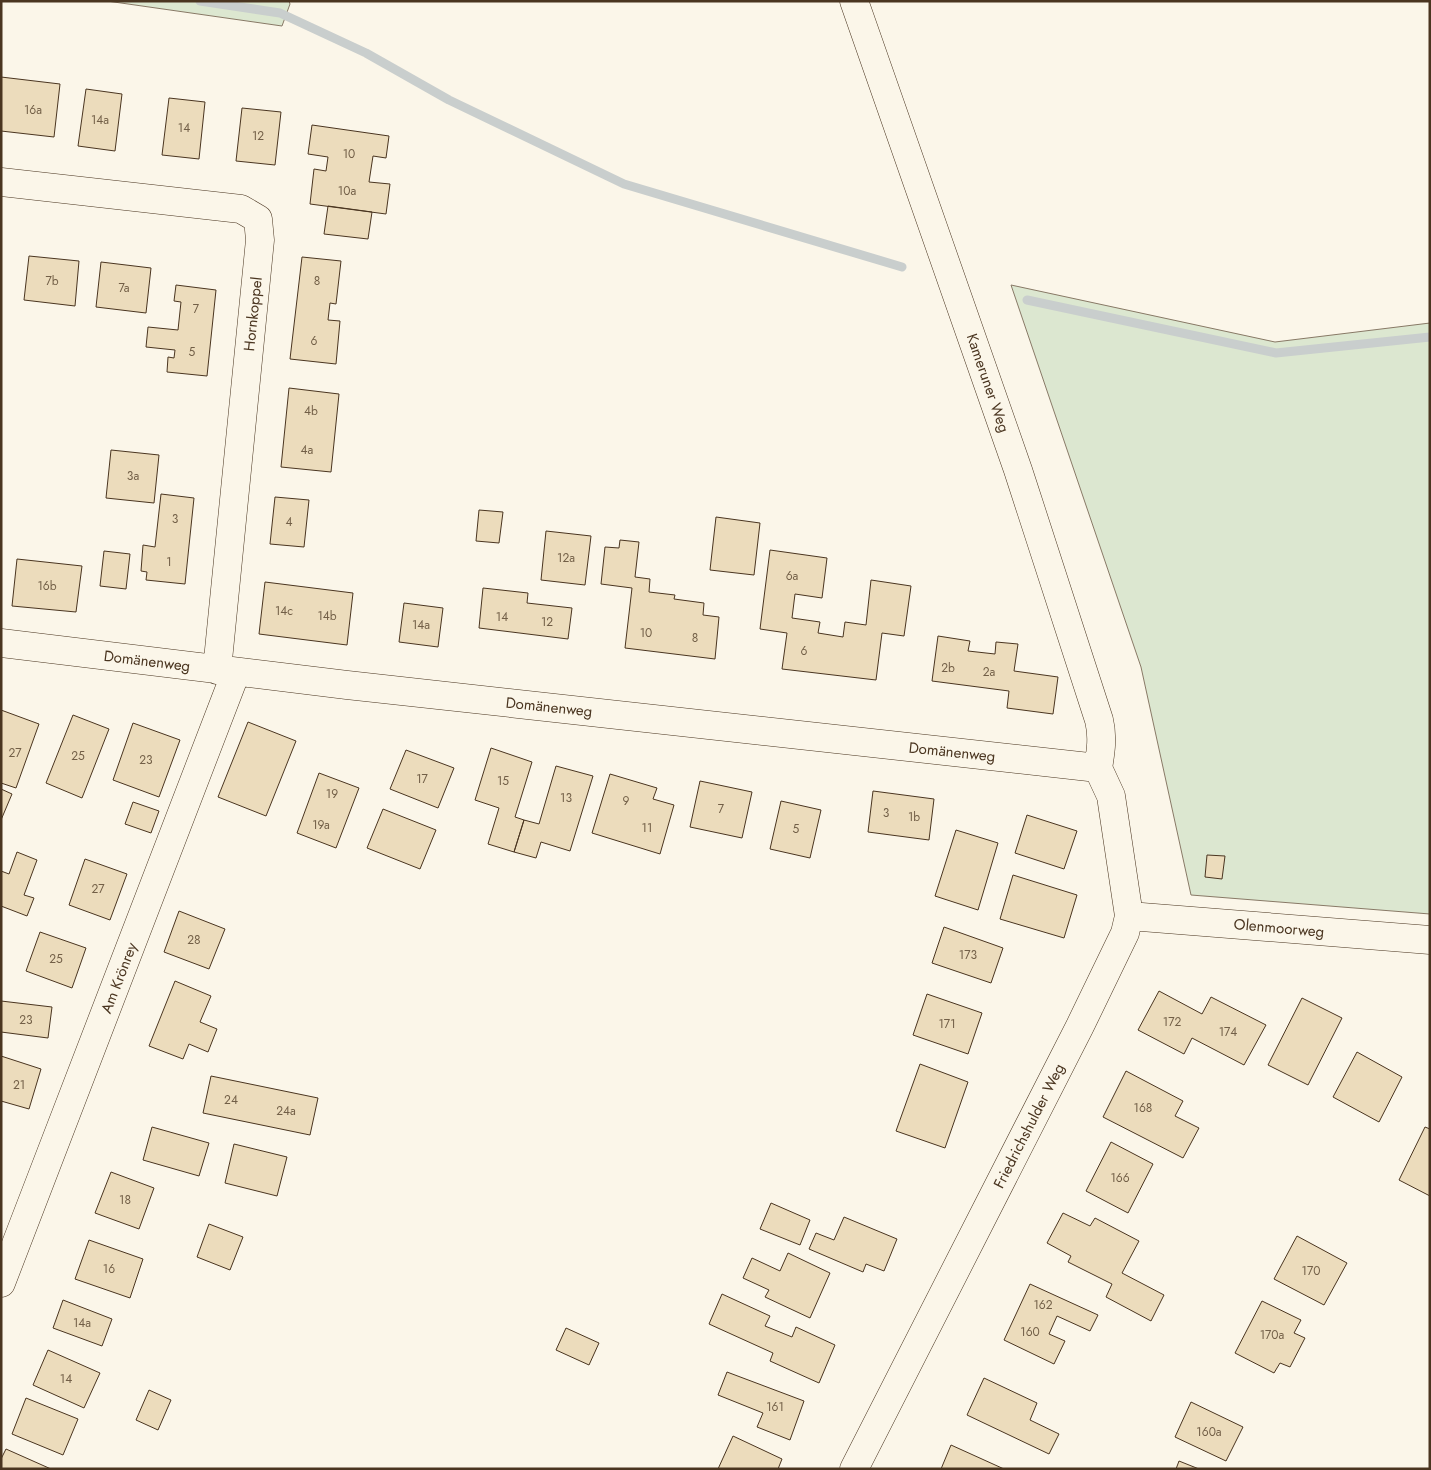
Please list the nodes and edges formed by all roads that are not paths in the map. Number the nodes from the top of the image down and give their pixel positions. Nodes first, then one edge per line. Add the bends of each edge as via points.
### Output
1 (854, 1) edge
2 (1, 182) edge
3 (1, 644) edge
4 (226, 671) junction
5 (1098, 768) junction
6 (1129, 916) junction
7 (1430, 940) edge
8 (1, 1283) edge
9 (854, 1469) edge

1 - 5 street, Kameruner Weg via 1018,470 1100,720 1102,746
2 - 4 street, Hornkoppel via 241,209 258,220 260,240
3 - 4 street, Domänenweg
4 - 5 street, Domänenweg
4 - 8 street, Am Krönrey
5 - 6 street, Friedrichshulder Weg via 1111,796
6 - 7 street, Olenmoorweg
6 - 9 street, Friedrichshulder Weg via 1125,933 1080,1026

